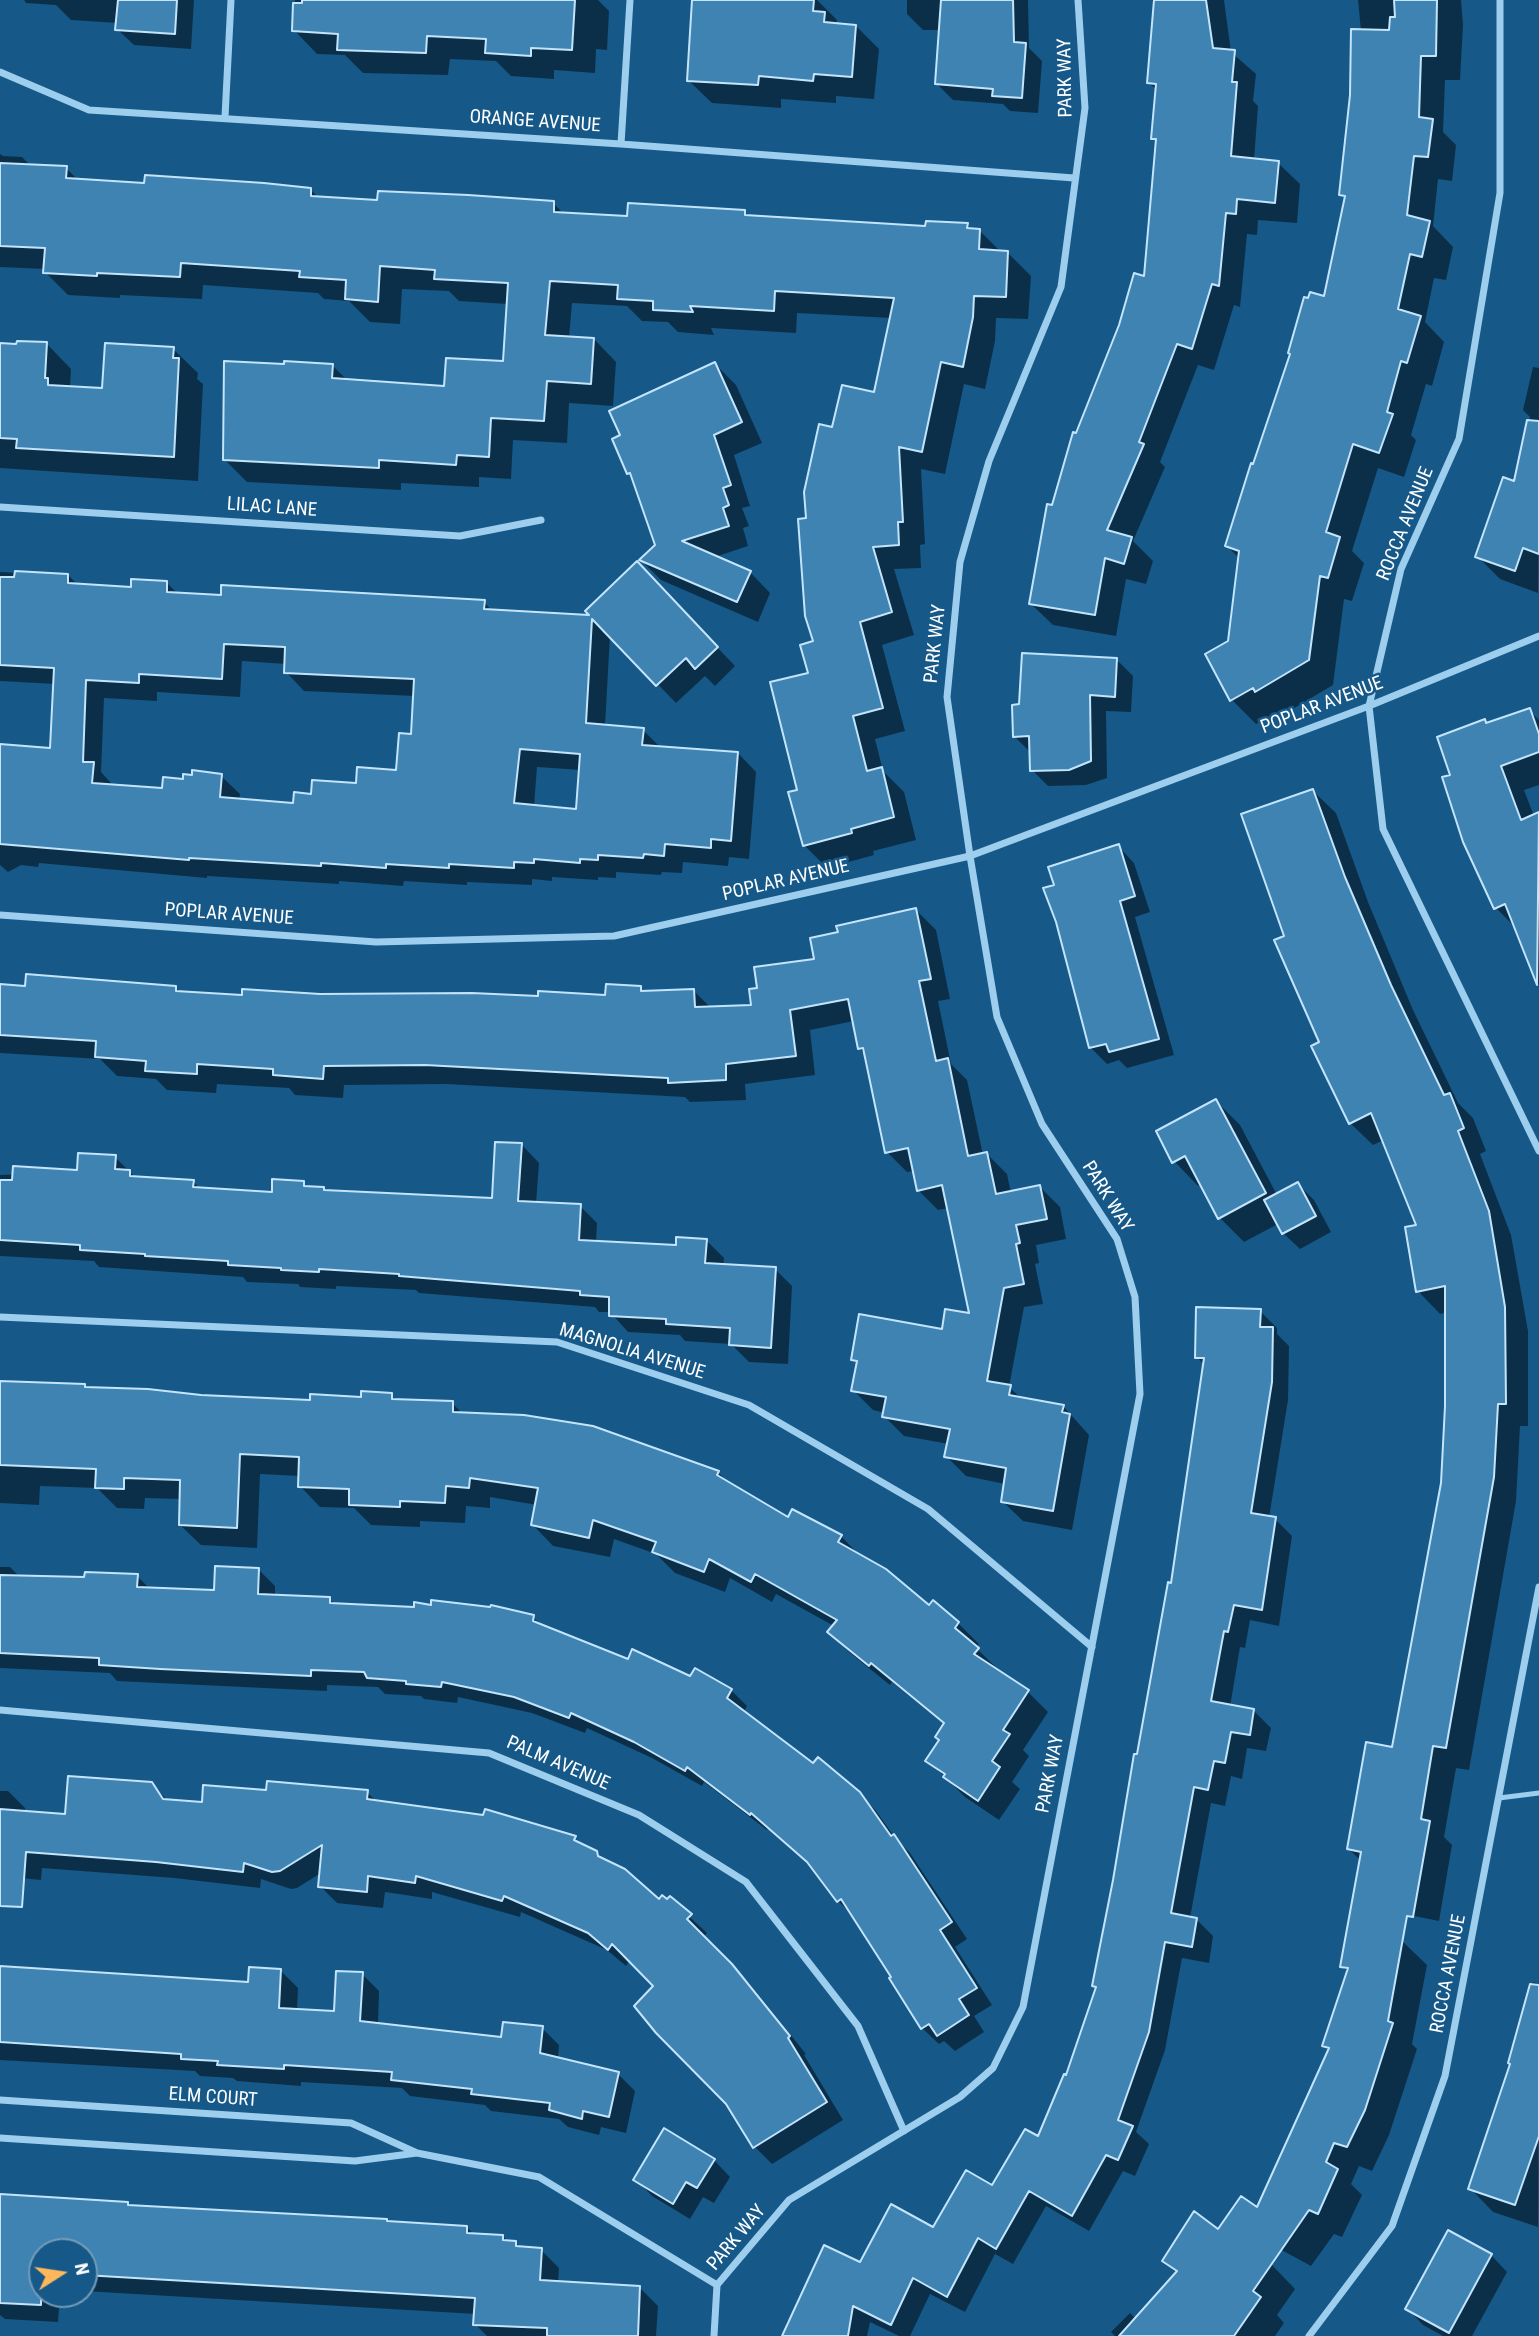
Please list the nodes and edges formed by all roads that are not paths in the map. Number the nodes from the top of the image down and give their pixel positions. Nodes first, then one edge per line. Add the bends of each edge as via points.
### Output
1 (231, 0) edge
2 (630, 0) edge
3 (1078, 0) edge
4 (1500, 0) edge
5 (0, 72) edge
6 (225, 117) junction
7 (621, 144) junction
8 (1074, 178) junction
9 (0, 507) edge
10 (541, 520) dead end
11 (1539, 636) edge
12 (1368, 706) junction
13 (970, 856) junction
14 (0, 915) edge
15 (1539, 1152) edge
16 (0, 1317) edge
17 (1539, 1587) edge
18 (1092, 1647) junction
19 (0, 1710) edge
20 (1539, 1793) edge
21 (1499, 1798) junction
22 (0, 2100) edge
23 (904, 2130) junction
24 (0, 2138) edge
25 (417, 2153) junction
26 (717, 2285) junction
27 (714, 2336) edge
28 (1309, 2336) edge

1 - 6 street
2 - 7 street
3 - 8 street, PARK WAY via 1086,107
4 - 12 street, ROCCA AVENUE via 1500,193 1459,439 1401,569
5 - 6 street, ORANGE AVENUE via 89,110
6 - 7 street, ORANGE AVENUE
7 - 8 street, ORANGE AVENUE
8 - 13 street, PARK WAY via 1061,287 989,461 960,562 947,697
9 - 10 street, LILAC LANE via 460,536
11 - 12 street, POPLAR AVENUE
12 - 13 street, POPLAR AVENUE
12 - 15 street, ROCCA AVENUE via 1383,829
13 - 14 street, POPLAR AVENUE via 614,936 376,942
13 - 18 street, PARK WAY via 997,1017 1042,1124 1117,1239 1135,1297 1140,1394
16 - 18 street, MAGNOLIA AVENUE via 557,1342 750,1405 928,1509
17 - 21 street, ROCCA AVENUE
18 - 23 street, PARK WAY via 1023,2007 993,2068 960,2097
19 - 23 street, PALM AVENUE via 489,1753 639,1815 746,1882 858,2026
20 - 21 lane
21 - 28 street, ROCCA AVENUE via 1441,2089 1392,2226
22 - 25 street, ELM COURT via 351,2123
23 - 26 street, PARK WAY via 789,2200
24 - 25 street, ELM COURT via 355,2161
25 - 26 street, ELM COURT via 539,2177
26 - 27 street, PARK WAY

